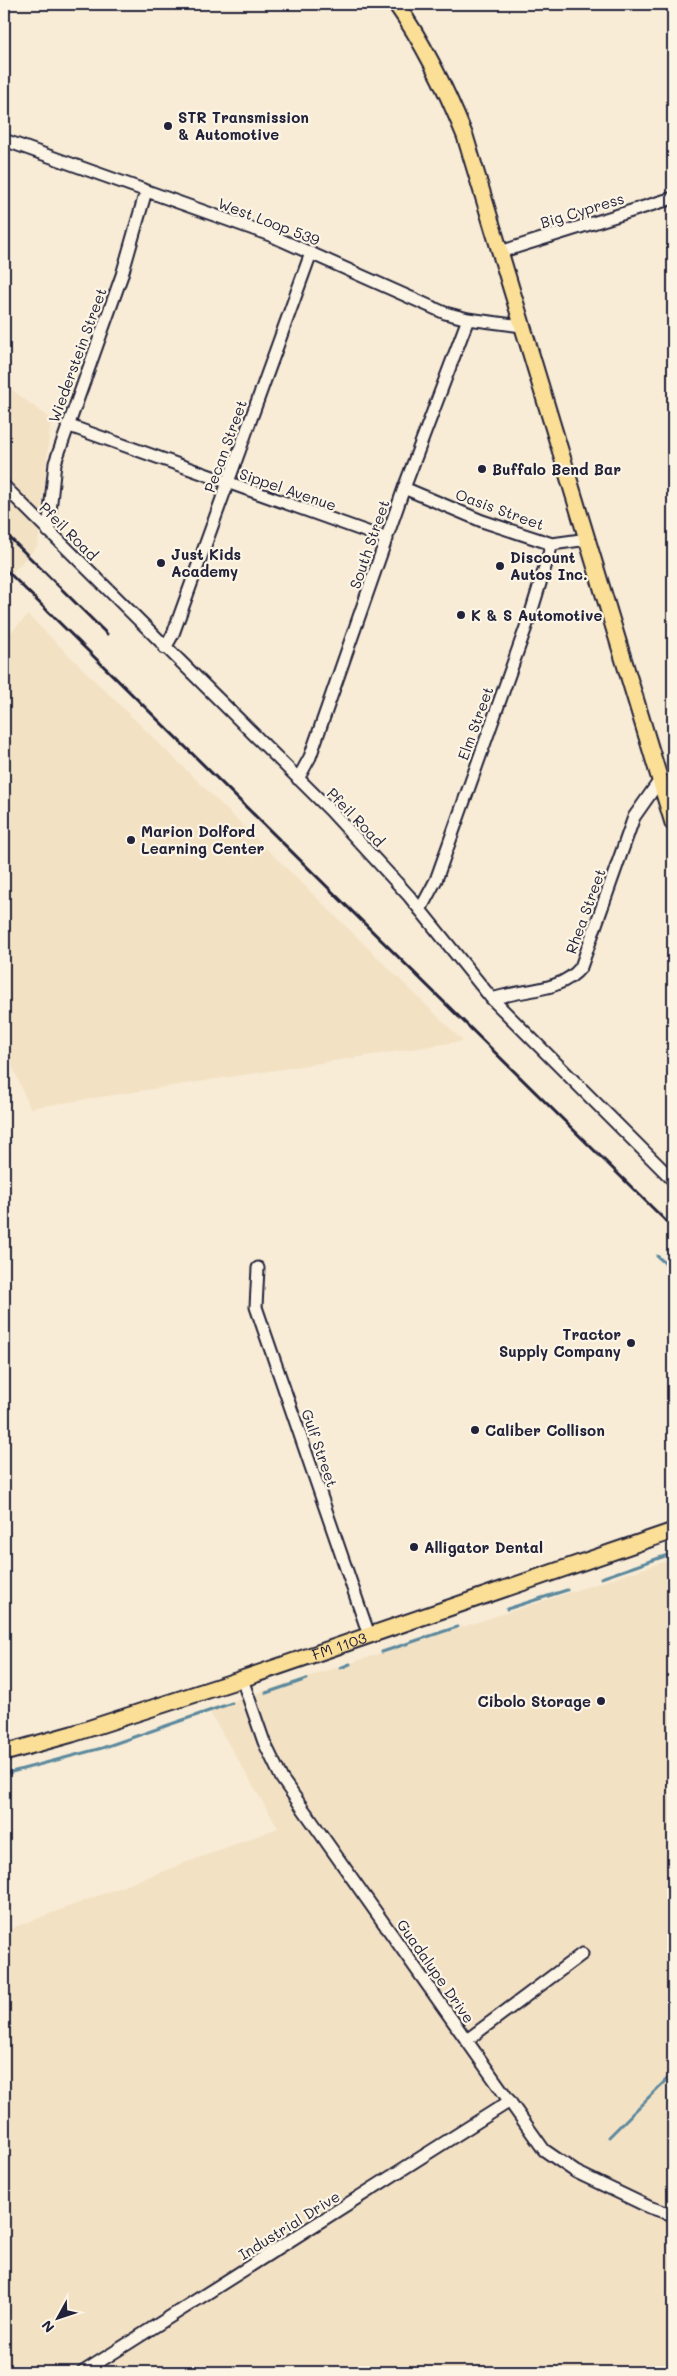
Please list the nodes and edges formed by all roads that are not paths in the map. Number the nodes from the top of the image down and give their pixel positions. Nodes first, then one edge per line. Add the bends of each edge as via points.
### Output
1 (396, 4) edge
2 (4, 140) edge
3 (146, 191) junction
4 (673, 198) edge
5 (500, 252) junction
6 (311, 253) junction
7 (468, 319) junction
8 (522, 326) junction
9 (67, 425) junction
10 (227, 483) junction
11 (4, 486) edge
12 (404, 488) junction
13 (48, 532) junction
14 (387, 539) junction
15 (588, 540) junction
16 (552, 544) junction
17 (164, 648) junction
18 (298, 779) junction
19 (660, 780) junction
20 (673, 823) edge
21 (420, 910) junction
22 (492, 999) junction
23 (673, 1180) edge
24 (258, 1268) dead end
25 (673, 1531) edge
26 (369, 1636) junction
27 (242, 1679) junction
28 (4, 1753) edge
29 (582, 1954) dead end
30 (467, 2040) junction
31 (510, 2101) junction
32 (673, 2215) edge
33 (82, 2372) edge

1 - 5 main road via 434,66 452,104
2 - 3 street, West Loop 539
3 - 6 street, West Loop 539
3 - 9 street, Wiederstein Street via 122,275
4 - 5 street, Big Cypress
5 - 8 main road
6 - 7 street, West Loop 539 via 445,313
6 - 10 street, Pecan Street
7 - 8 street, West Loop 539
7 - 12 street, South Street
8 - 15 main road
9 - 10 street, Sippel Avenue
9 - 13 street, Wiederstein Street via 55,463
10 - 14 street, Sippel Avenue
10 - 17 street, Pecan Street via 173,634
11 - 13 street, Pfeil Road
12 - 14 street, South Street
12 - 16 street, Oasis Street via 482,521
13 - 17 street, Pfeil Road
14 - 18 street, South Street via 310,756
15 - 16 street, Oasis Street
15 - 19 main road
16 - 21 street, Elm Street via 531,613 436,880
17 - 18 street, Pfeil Road
18 - 21 street, Pfeil Road
19 - 20 main road
19 - 22 street, Rhea Street via 634,817 581,967 562,983
21 - 22 street, Pfeil Road
22 - 23 street, Pfeil Road
24 - 26 street, Gulf Street via 256,1307
25 - 26 main road, FM 1103 / FM 1103
26 - 27 main road, FM 1103 / FM 1103
27 - 28 main road, FM 1103 / FM 1103
27 - 30 street, Guadalupe Drive via 264,1742 282,1779
29 - 30 street via 529,1997
30 - 31 street, Guadalupe Drive
31 - 32 street, Guadalupe Drive via 544,2150 555,2158 576,2172
31 - 33 street, Industrial Drive

